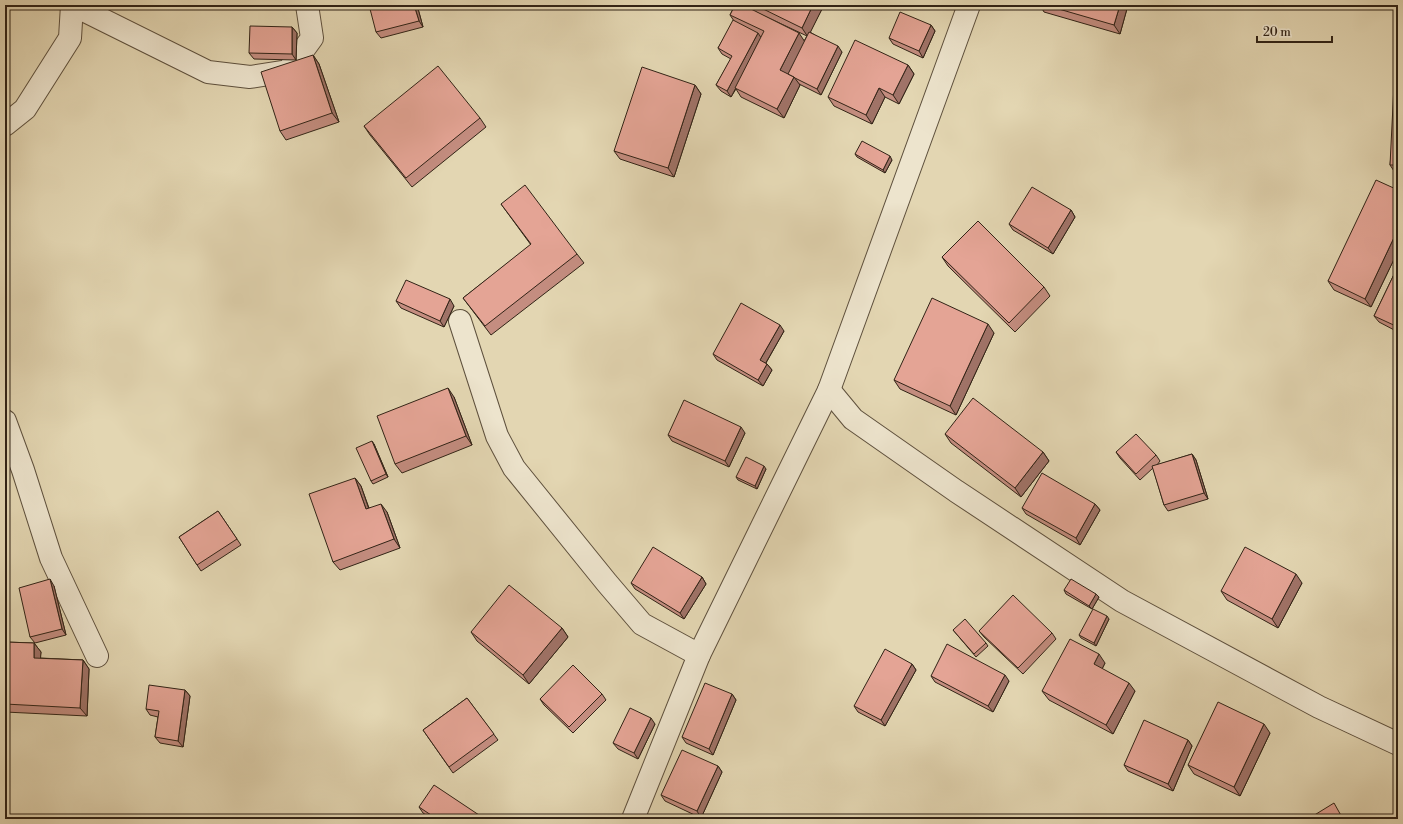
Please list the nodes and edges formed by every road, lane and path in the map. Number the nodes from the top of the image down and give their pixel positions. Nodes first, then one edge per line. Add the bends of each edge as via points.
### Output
1 (72, 5) edge
2 (307, 5) edge
3 (969, 5) edge
4 (15, 107) edge
5 (5, 125) edge
6 (460, 321) dead end
7 (829, 390) junction
8 (5, 421) edge
9 (699, 655) junction
10 (97, 656) dead end
11 (1398, 744) edge
12 (633, 819) edge

1 - 2 street via 208,72 250,77 288,71 312,38
1 - 4 street via 70,38
3 - 7 street
4 - 5 street
6 - 9 street via 497,436 514,468 642,624
7 - 9 street
7 - 11 street via 853,419 1122,601 1319,707
8 - 10 street via 51,558
9 - 12 street

